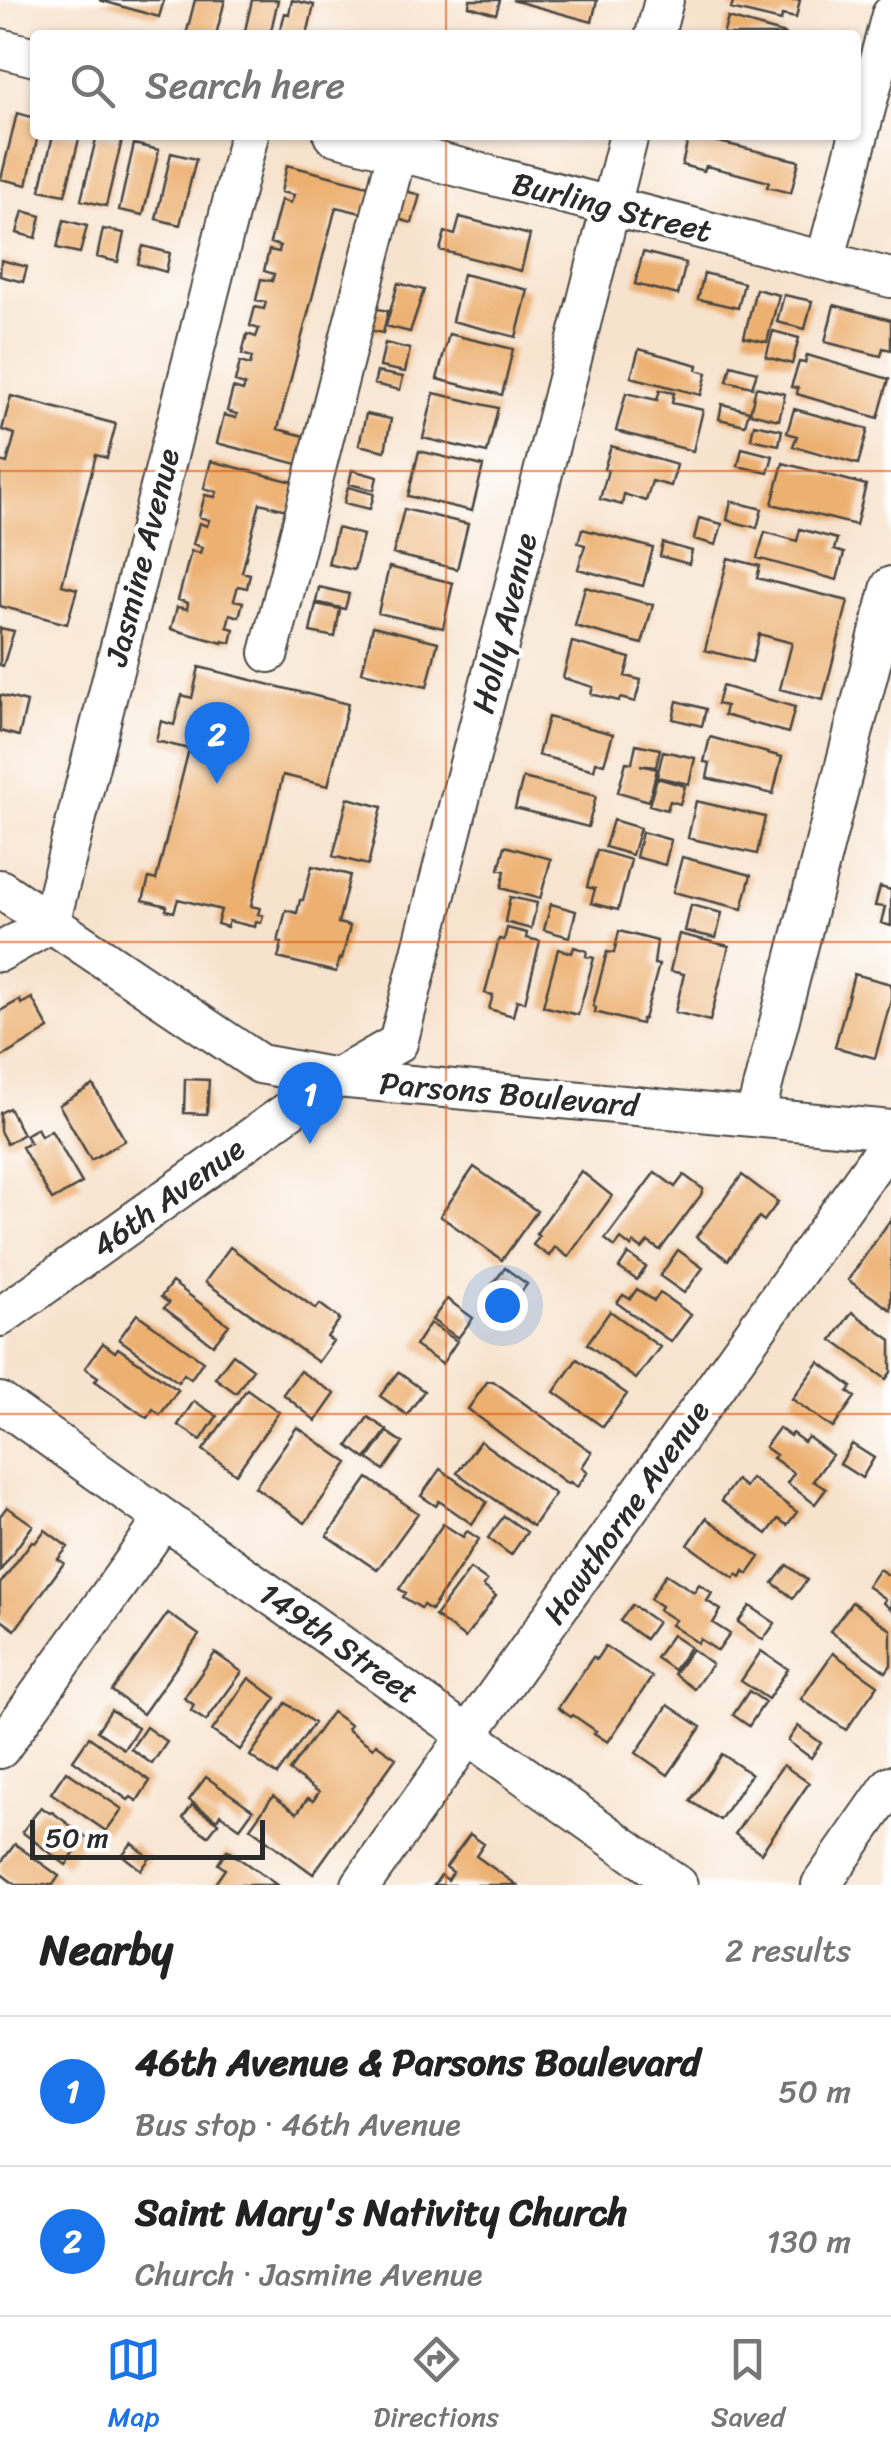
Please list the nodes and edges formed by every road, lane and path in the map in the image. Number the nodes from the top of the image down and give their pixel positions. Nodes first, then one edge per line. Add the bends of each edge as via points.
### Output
1 (664, 0) edge
2 (891, 16) edge
3 (656, 30) edge
4 (0, 48) edge
5 (30, 57) edge
6 (861, 127) edge
7 (248, 140) edge
8 (352, 140) edge
9 (628, 140) edge
10 (858, 140) edge
11 (397, 152) junction
12 (610, 206) junction
13 (825, 261) junction
14 (891, 278) edge
15 (891, 586) edge
16 (269, 653) dead end
17 (0, 888) edge
18 (50, 924) junction
19 (0, 952) edge
20 (336, 1078) junction
21 (754, 1116) junction
22 (891, 1130) edge
23 (891, 1140) edge
24 (0, 1318) edge
25 (0, 1402) edge
26 (164, 1518) junction
27 (468, 1735) junction
28 (0, 1748) edge
29 (891, 1785) edge
30 (361, 1885) edge
31 (678, 1885) edge
32 (820, 1885) edge

1 - 3 street
2 - 6 street
4 - 5 street
7 - 18 street, Jasmine Avenue
8 - 11 street, Burling Street
9 - 12 street, Holly Avenue
10 - 13 street
11 - 12 street, Burling Street
11 - 16 street
12 - 13 street, Burling Street
12 - 20 street, Holly Avenue via 398,1042
13 - 14 street, Burling Street
15 - 21 street
17 - 18 street, Parsons Boulevard
18 - 19 street
18 - 20 street, Parsons Boulevard via 260,1064
20 - 21 street, Parsons Boulevard
20 - 24 street, 46th Avenue
21 - 22 street, Parsons Boulevard
23 - 27 street, Hawthorne Avenue
25 - 26 street, 149th Street
26 - 27 street, 149th Street
26 - 28 street
27 - 30 street, Hawthorne Avenue
27 - 31 street, 149th Street
29 - 32 street

